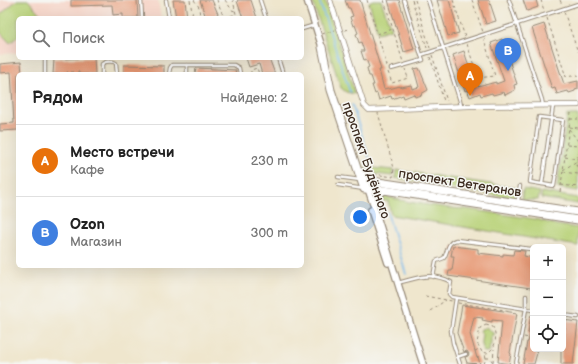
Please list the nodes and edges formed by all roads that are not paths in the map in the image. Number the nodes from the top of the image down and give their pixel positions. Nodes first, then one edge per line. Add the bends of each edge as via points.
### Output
1 (141, 0) edge
2 (166, 0) edge
3 (260, 0) edge
4 (307, 0) edge
5 (330, 0) edge
6 (404, 0) edge
7 (428, 0) edge
8 (509, 0) edge
9 (578, 4) edge
10 (142, 16) edge
11 (169, 16) edge
12 (265, 16) edge
13 (516, 24) junction
14 (315, 25) junction
15 (304, 28) edge
16 (322, 46) joint
17 (443, 48) junction
18 (421, 55) junction
19 (45, 60) dead end
20 (279, 60) edge
21 (187, 65) junction
22 (391, 69) dead end
23 (45, 72) edge
24 (102, 72) edge
25 (117, 72) edge
26 (169, 72) edge
27 (187, 72) edge
28 (240, 72) edge
29 (282, 72) edge
30 (578, 105) edge
31 (543, 106) junction
32 (553, 106) junction
33 (461, 107) junction
34 (551, 118) junction
35 (338, 178) dead end
36 (363, 180) junction
37 (542, 184) junction
38 (338, 185) dead end
39 (520, 186) dead end
40 (366, 189) junction
41 (384, 190) junction
42 (517, 203) junction
43 (374, 205) junction
44 (578, 212) edge
45 (578, 220) edge
46 (530, 249) edge
47 (433, 277) junction
48 (396, 282) junction
49 (526, 296) dead end
50 (456, 298) junction
51 (526, 309) junction
52 (530, 310) edge
53 (566, 315) edge
54 (578, 317) edge
55 (466, 354) dead end
56 (457, 357) junction
57 (423, 364) edge
58 (460, 364) edge
59 (516, 364) edge

1 - 10 lane
2 - 11 lane
3 - 12 lane
4 - 14 street, проспект Будённого
5 - 33 street via 367,109
6 - 18 lane
7 - 17 lane
8 - 13 lane
9 - 13 lane
13 - 17 lane
13 - 31 lane
14 - 15 lane
14 - 16 street, проспект Будённого
16 - 36 main road, проспект Будённого
17 - 18 lane
17 - 33 lane
18 - 22 lane via 423,60
19 - 23 lane
20 - 29 lane
21 - 26 lane via 172,66
21 - 27 lane
21 - 28 lane via 234,65
24 - 25 lane via 102,64 114,62
30 - 32 street
31 - 32 street
31 - 33 street
32 - 34 lane
34 - 37 lane
34 - 37 lane via 539,117 530,182
34 - 37 lane via 563,120 554,186
35 - 36 lane, проспект Ветеранов
36 - 40 main road, проспект Будённого
36 - 42 main road, проспект Ветеранов
38 - 40 lane, проспект Ветеранов
39 - 42 lane
40 - 41 main road, проспект Ветеранов
40 - 43 street, проспект Будённого
40 - 48 street, проспект Будённого
41 - 43 street via 376,197
41 - 45 main road, проспект Ветеранов
42 - 44 main road, проспект Ветеранов
43 - 48 street, проспект Будённого
46 - 47 lane via 453,240 444,258 436,261
47 - 48 lane via 424,275
47 - 50 lane via 451,282 449,294
48 - 57 street, проспект Будённого
49 - 51 lane
50 - 51 lane
50 - 56 lane via 451,331
51 - 52 lane
51 - 59 lane
53 - 54 lane
55 - 56 lane
56 - 58 lane

